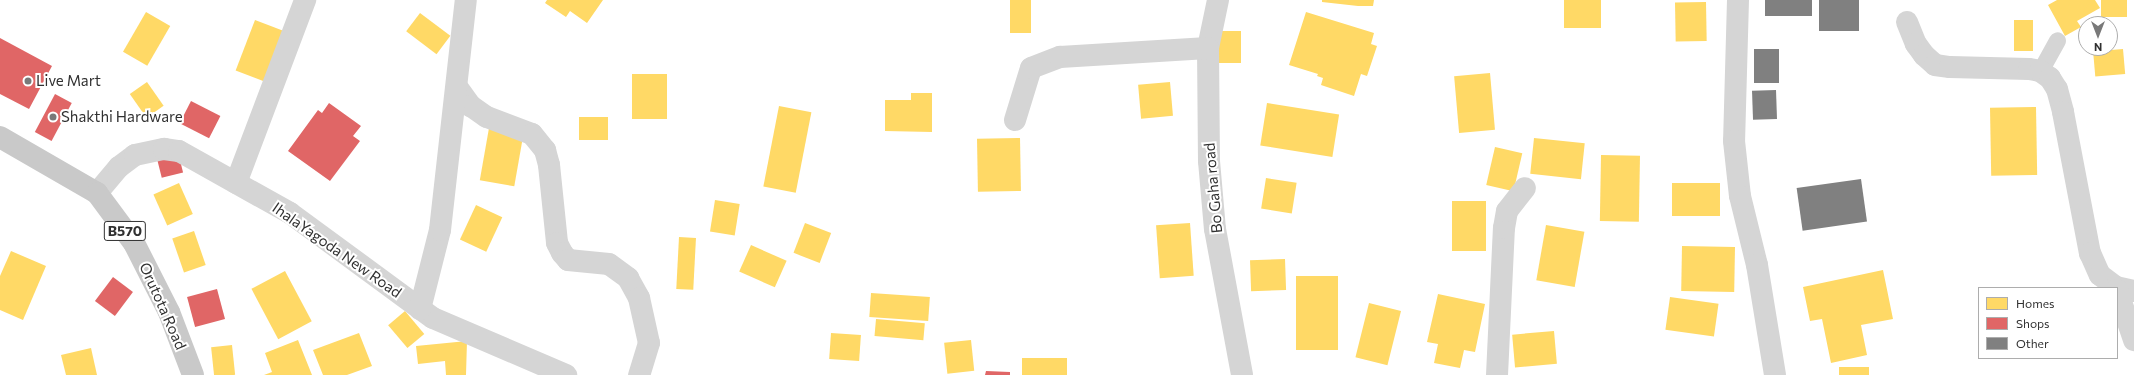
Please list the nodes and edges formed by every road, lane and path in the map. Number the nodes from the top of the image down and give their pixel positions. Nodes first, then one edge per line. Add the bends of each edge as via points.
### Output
1 (305, 0) edge
2 (1218, 0) edge
3 (1738, 0) edge
4 (459, 5) edge
5 (1907, 22) dead end
6 (2057, 40) dead end
7 (1208, 48) junction
8 (2040, 71) junction
9 (457, 87) junction
10 (1015, 120) dead end
11 (0, 137) edge
12 (236, 183) junction
13 (1525, 188) dead end
14 (97, 194) junction
15 (2114, 287) edge
16 (2118, 289) edge
17 (2134, 291) edge
18 (2118, 295) edge
19 (420, 309) junction
20 (2134, 340) edge
21 (193, 375) edge
22 (566, 375) edge
23 (639, 375) edge
24 (1242, 375) edge
25 (1497, 375) edge
26 (1775, 375) edge

1 - 12 street
2 - 7 street, Bo Gaha road
3 - 26 street via 1734,141 1740,196 1756,265
4 - 9 street
5 - 8 street via 1916,44 1935,65
6 - 8 lane
7 - 10 street via 1060,57 1031,68
7 - 24 street, Bo Gaha road via 1209,161 1215,229
8 - 15 street via 2050,78 2057,89 2090,253 2100,275
9 - 19 street via 440,230
9 - 23 street via 471,106 487,116 532,134 545,150 549,165 557,243 562,254 572,261 609,264 628,278 639,298 649,343
11 - 14 main road, Orutota Road / B570
12 - 14 street, IhalaYagoda New Road via 194,157 179,150 164,149 135,155 120,167
12 - 19 street, IhalaYagoda New Road via 290,213
13 - 25 street via 1507,211 1504,228
14 - 21 main road, Orutota Road / B570 via 134,243 169,312
16 - 17 street
18 - 20 street
19 - 22 street, IhalaYagoda New Road via 433,318

